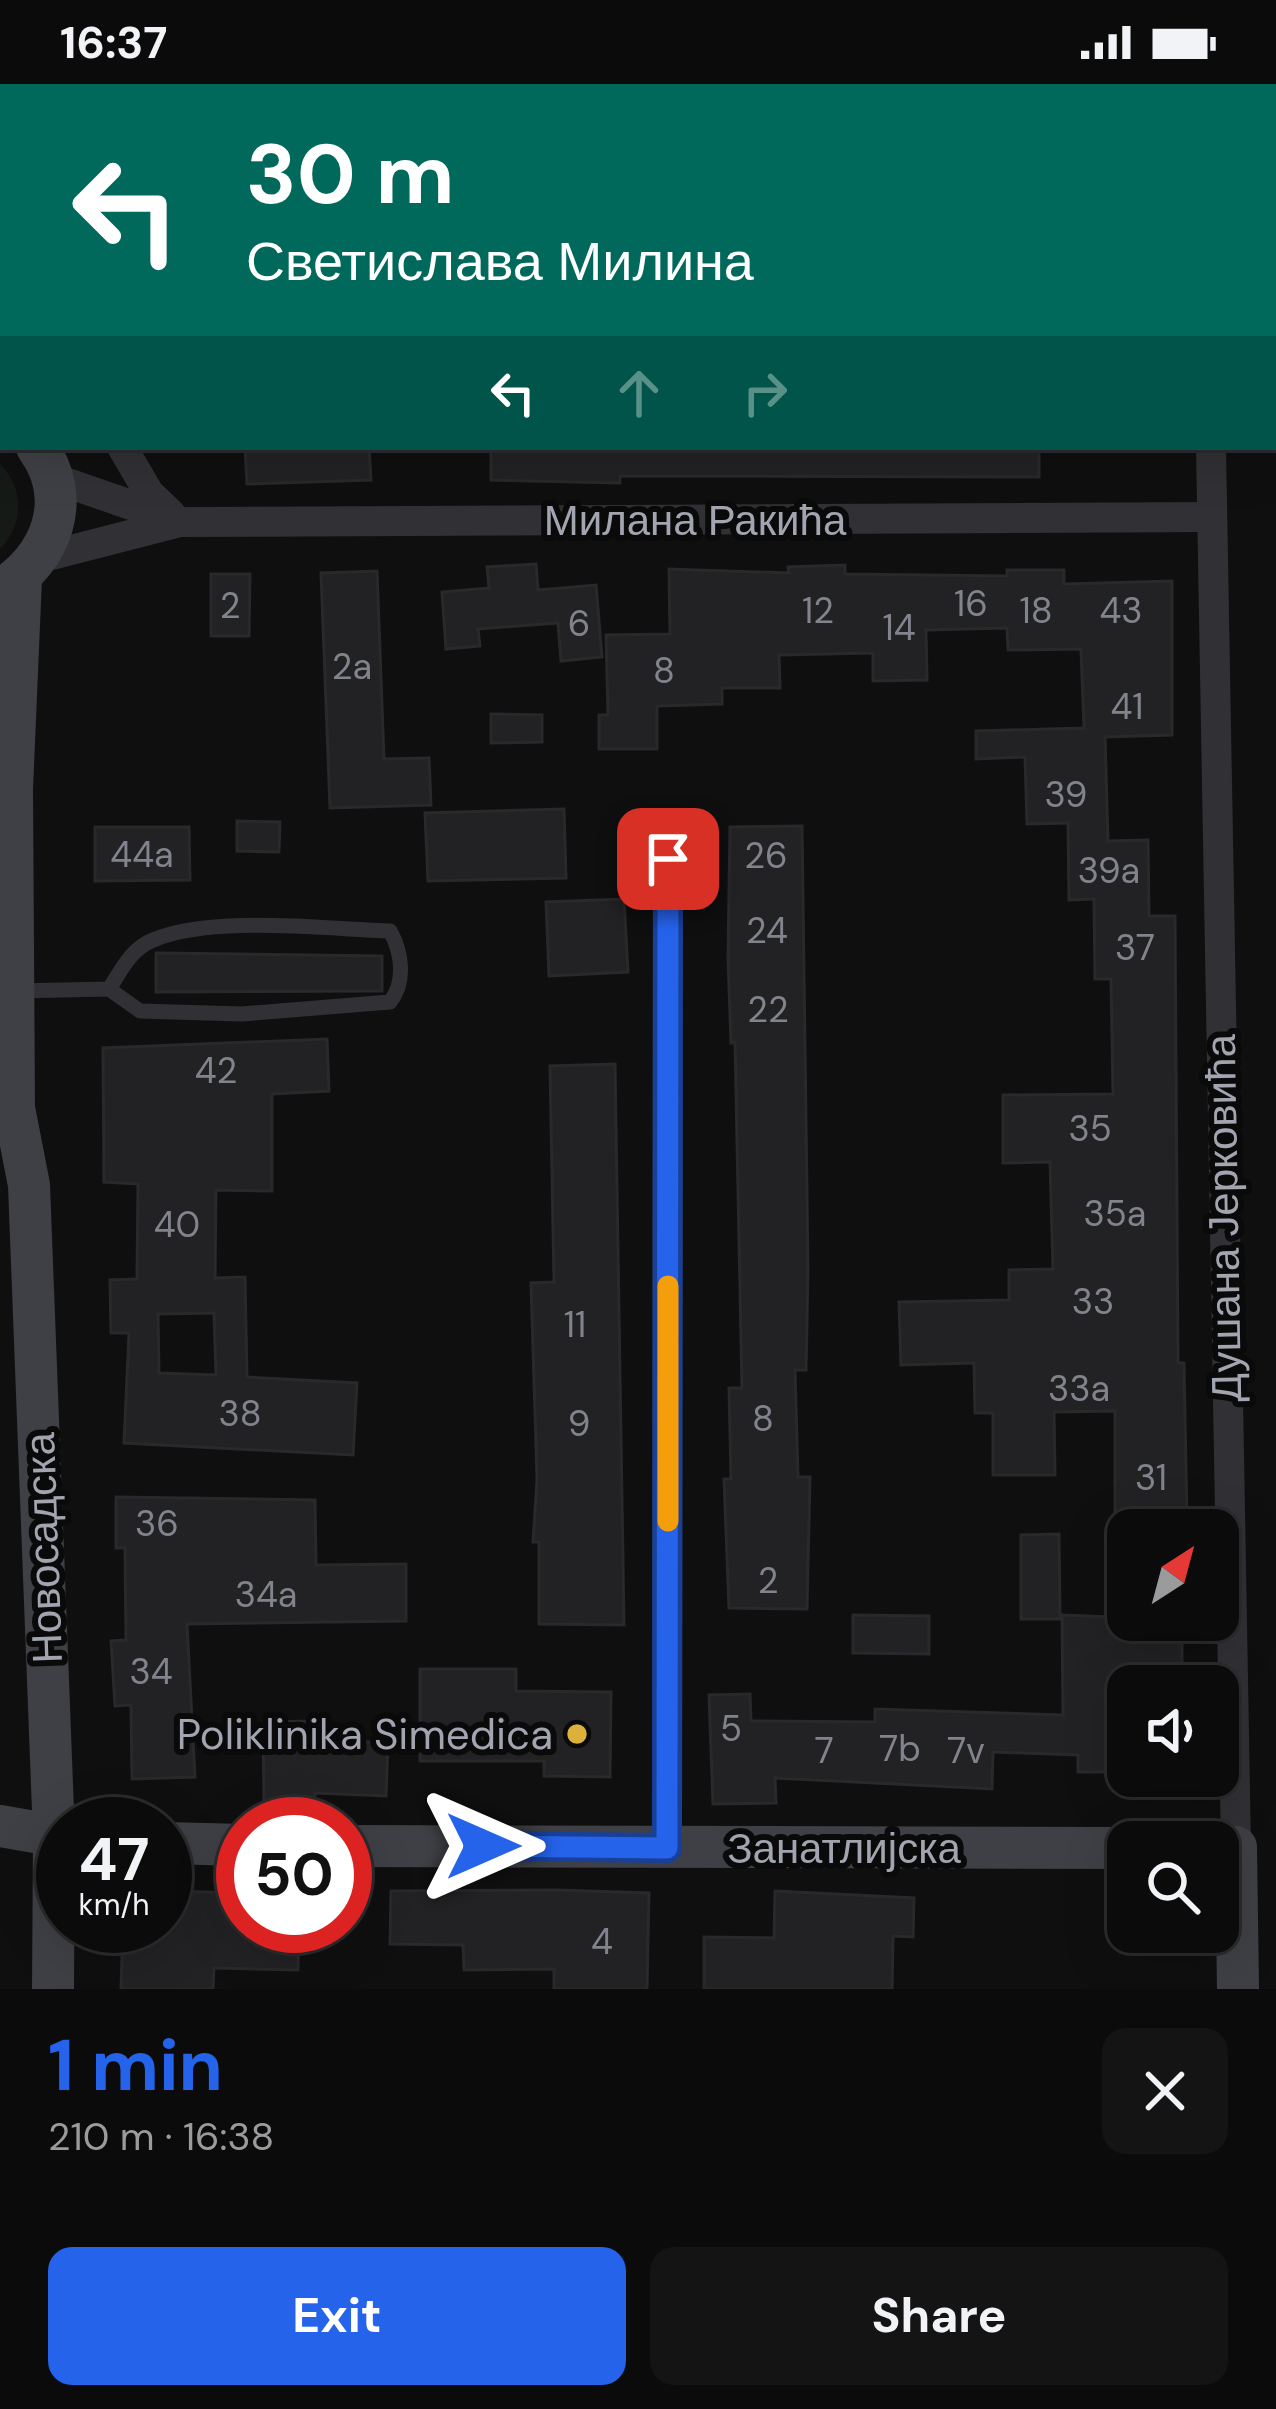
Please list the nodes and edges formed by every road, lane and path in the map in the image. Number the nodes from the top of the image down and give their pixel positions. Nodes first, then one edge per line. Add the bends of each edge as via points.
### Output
1 (124, 450) edge
2 (1211, 450) edge
3 (46, 457) edge
4 (1210, 517) junction
5 (180, 522) junction
6 (20, 575) edge
7 (0, 748) edge
8 (12, 789) junction
9 (668, 859) dead end
10 (110, 988) junction
11 (13, 991) junction
12 (14, 1108) junction
13 (0, 1163) edge
14 (57, 1797) edge
15 (0, 1826) edge
16 (36, 1833) edge
17 (372, 1846) edge
18 (1107, 1847) edge
19 (1243, 1847) edge
20 (667, 1848) junction
21 (54, 1953) edge
22 (53, 1989) edge
23 (1238, 1989) edge

1 - 5 street via 149,493
2 - 4 street, Душана Јерковића
3 - 5 street, Милана Ракића
3 - 6 main road, Новосадска via 54,519
4 - 5 street, Милана Ракића
4 - 19 street, Душана Јерковића
5 - 6 street, Милана Ракића
6 - 8 main road, Новосадска
7 - 8 main road, Новосадска
8 - 11 main road, Новосадска
9 - 20 street
10 - 10 lane via 132,953 177,934 390,931 398,945 400,980 390,1002 242,1014 140,1011
10 - 11 lane
11 - 12 main road, Новосадска
12 - 13 main road, Новосадска
12 - 14 main road, Новосадска via 29,1185
15 - 16 main road
17 - 20 main road, Занатлијска
18 - 20 main road, Занатлијска
19 - 23 main road, Душана Јерковића
21 - 22 main road, Новосадска

